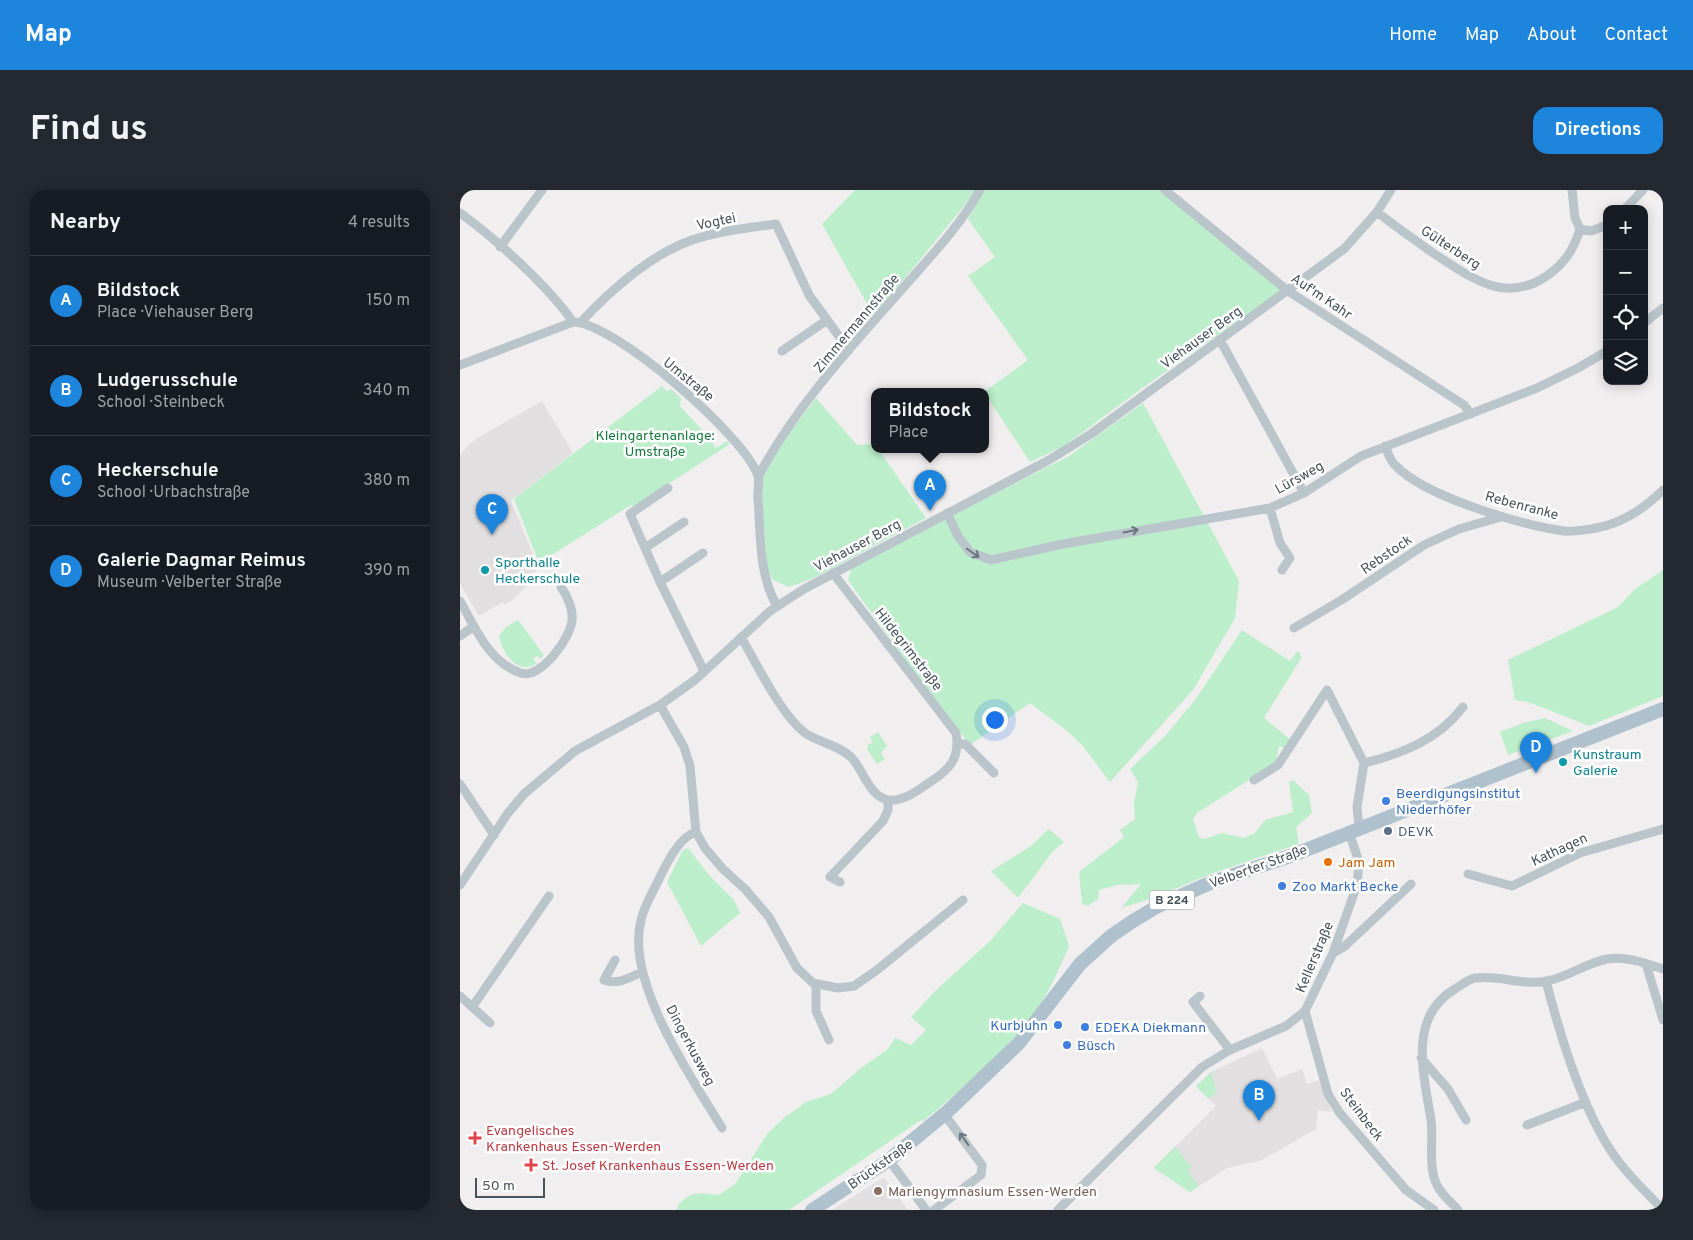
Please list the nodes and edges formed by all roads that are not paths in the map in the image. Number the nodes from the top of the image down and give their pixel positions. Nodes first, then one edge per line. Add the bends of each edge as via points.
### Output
1 (542, 190) edge
2 (980, 190) edge
3 (1165, 190) edge
4 (1391, 190) edge
5 (1572, 190) edge
6 (1643, 190) edge
7 (1629, 205) edge
8 (1377, 212) junction
9 (460, 213) edge
10 (1603, 227) edge
11 (1580, 229) junction
12 (500, 247) junction
13 (1288, 291) junction
14 (1663, 308) edge
15 (1648, 319) edge
16 (827, 320) junction
17 (577, 322) junction
18 (1220, 340) junction
19 (849, 350) junction
20 (782, 351) dead end
21 (1603, 353) edge
22 (460, 365) edge
23 (1470, 414) junction
24 (1386, 446) junction
25 (758, 477) junction
26 (668, 488) dead end
27 (1663, 490) edge
28 (1304, 493) junction
29 (1270, 508) junction
30 (947, 513) junction
31 (1501, 517) junction
32 (684, 522) dead end
33 (645, 548) junction
34 (703, 553) dead end
35 (1282, 570) dead end
36 (832, 572) junction
37 (660, 582) junction
38 (561, 587) dead end
39 (460, 601) edge
40 (777, 606) junction
41 (474, 626) junction
42 (1294, 628) dead end
43 (460, 636) edge
44 (742, 637) junction
45 (704, 671) junction
46 (660, 705) junction
47 (1463, 707) dead end
48 (1663, 709) edge
49 (958, 744) junction
50 (1364, 764) junction
51 (994, 773) dead end
52 (1254, 780) dead end
53 (460, 784) edge
54 (888, 800) junction
55 (1663, 829) edge
56 (1354, 830) junction
57 (696, 832) junction
58 (494, 835) junction
59 (1468, 874) dead end
60 (840, 882) dead end
61 (1410, 884) dead end
62 (460, 885) edge
63 (550, 896) dead end
64 (963, 900) dead end
65 (1333, 953) junction
66 (615, 960) dead end
67 (1646, 964) junction
68 (1663, 969) edge
69 (642, 972) junction
70 (1546, 982) junction
71 (816, 985) junction
72 (460, 996) edge
73 (1200, 996) dead end
74 (473, 1006) junction
75 (1305, 1011) junction
76 (1663, 1020) edge
77 (490, 1023) dead end
78 (829, 1040) dead end
79 (1230, 1050) junction
80 (1421, 1058) junction
81 (1586, 1102) junction
82 (944, 1114) junction
83 (1466, 1120) dead end
84 (1527, 1124) dead end
85 (722, 1128) dead end
86 (889, 1160) junction
87 (812, 1210) edge
88 (926, 1210) edge
89 (934, 1210) edge
90 (1058, 1210) edge
91 (1434, 1210) edge
92 (1458, 1210) edge
93 (1663, 1210) edge

1 - 12 street
2 - 19 street, Zimmermannstraße via 940,247
3 - 13 street, Auf'm Kahr
4 - 8 street, Viehauser Berg
5 - 11 street via 1575,218
6 - 7 street
8 - 11 street, Gülterberg via 1458,270 1476,281 1496,287 1524,287 1542,280 1570,254
8 - 13 street, Viehauser Berg via 1344,249
9 - 12 street
10 - 11 street via 1592,231
12 - 17 street
13 - 18 street, Viehauser Berg
13 - 23 street, Auf'm Kahr via 1464,405
14 - 15 street
16 - 17 street, Vogtei via 809,295 776,224 714,234 683,244 637,272
16 - 19 street, Vogtei
16 - 20 street
17 - 22 street
17 - 25 street, Umstraße via 613,336 708,412 737,442
18 - 28 street
18 - 30 street, Viehauser Berg via 1067,450
19 - 25 street, Zimmermannstraße via 776,443
21 - 23 street, Lürsweg via 1537,388
23 - 24 street, Lürsweg
24 - 28 street, Lürsweg via 1361,456
24 - 31 street, Rebenranke via 1394,465 1406,475
25 - 40 street, Umstraße via 763,574
26 - 33 street via 630,514
27 - 31 street, Rebenranke via 1646,506 1619,521 1592,529 1566,531
28 - 29 street, Lürsweg
30 -> 29 street, Lürsweg via 970,552 991,560 1081,540
29 - 35 street via 1280,543 1290,558
30 - 36 street, Viehauser Berg
31 - 42 street, Rebstock via 1459,529 1424,545 1343,600
32 - 33 street
33 - 37 street
34 - 37 street
36 - 40 street, Viehauser Berg
36 - 49 street, Hildegrimstraße via 956,733
37 - 45 street
38 - 41 street via 572,618 571,628 565,640 536,671 522,674 510,668 495,657
39 - 41 street
40 - 44 street, Viehauser Berg
41 - 43 street
44 - 45 street, Viehauser Berg
44 - 54 street via 790,718 806,733 843,750 878,796
45 - 46 street, Viehauser Berg
46 - 57 street via 684,747 690,766
46 - 58 street, Viehauser Berg via 575,751 524,794
47 - 50 street via 1454,720 1420,744 1395,756
48 - 56 main road, Velberter Straße / B 224
49 - 51 street via 965,744
49 - 54 street via 958,754 952,764 937,778 903,798
50 - 52 street via 1327,690 1278,765
50 - 56 street
53 - 58 street
54 - 60 street via 883,821 830,876
55 - 59 street, Kathagen via 1580,853 1512,886
56 - 65 street, Kellerstraße via 1359,875
56 - 82 main road, Velberter Straße / B 224 via 1188,892 1158,906 1111,936 1080,964 1019,1043
57 - 69 street, Dingerkusweg via 682,840 641,920 638,945
57 - 71 street via 722,868 769,917 797,968
58 - 62 street, Viehauser Berg
61 - 65 street via 1345,946
63 - 74 street
64 - 71 street via 854,986
65 - 75 street, Kellerstraße
66 - 69 street via 604,980 620,982
67 - 68 street
67 - 70 street via 1636,960 1607,959
67 - 76 street
69 - 85 street, Dingerkusweg via 675,1047
70 - 80 street via 1501,977 1473,978 1444,995 1431,1013 1422,1038
70 - 81 street
71 - 78 street via 816,1011
72 - 74 street
73 - 79 street via 1192,1002
74 - 77 street
75 - 79 street, Kellerstraße via 1286,1026
75 - 91 street, Steinbeck via 1328,1094 1339,1112 1406,1190
79 - 90 street, Kellerstraße via 1202,1067
80 - 83 street via 1448,1089
80 - 92 street via 1431,1121 1434,1176 1441,1192
81 - 84 street
81 - 93 street via 1618,1161
82 - 86 main road, Brückstraße / B 224
89 -> 82 street via 981,1174 982,1165
86 - 87 main road, Brückstraße / B 224
86 - 88 street

